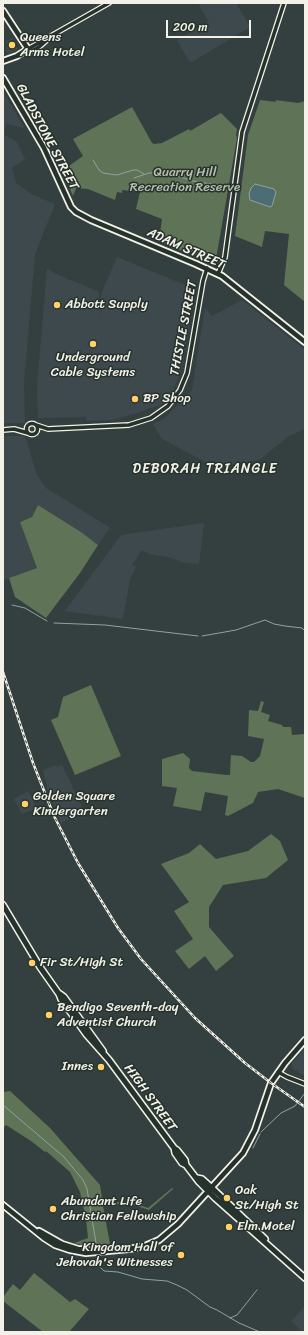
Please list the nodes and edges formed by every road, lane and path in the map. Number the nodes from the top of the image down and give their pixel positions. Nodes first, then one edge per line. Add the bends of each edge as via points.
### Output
1 (109, 3) edge
2 (284, 3) edge
3 (3, 10) edge
4 (27, 51) junction
5 (3, 61) edge
6 (3, 65) edge
7 (3, 80) edge
8 (70, 205) joint
9 (207, 268) junction
10 (218, 274) junction
11 (305, 342) edge
12 (36, 425) junction
13 (28, 426) junction
14 (48, 428) junction
15 (14, 429) junction
16 (3, 430) edge
17 (28, 433) junction
18 (36, 433) junction
19 (3, 905) edge
20 (305, 1040) edge
21 (278, 1072) junction
22 (305, 1084) edge
23 (210, 1189) junction
24 (3, 1204) edge
25 (305, 1278) edge

1 - 4 street
2 - 10 street via 242,132 225,258
3 - 4 main road
4 - 5 main road
4 - 6 main road
7 - 8 main road, GLADSTONE STREET via 46,152
8 - 9 main road, ADAM STREET via 84,217
9 - 10 main road, ADAM STREET
9 - 14 street, THISTLE STREET via 187,373 181,389 169,405 151,418 134,424
10 - 11 main road, ADAM STREET
12 - 13 street
12 - 14 street, THISTLE STREET
12 - 18 street
13 - 15 street
13 - 17 street
14 - 18 street, THISTLE STREET
15 - 16 street
15 - 17 street
17 - 18 street
19 - 23 highway, HIGH STREET via 40,967 60,994 61,1000 109,1060 174,1148 182,1163
20 - 21 main road
21 - 22 street
21 - 23 main road via 269,1088 249,1144
23 - 24 main road via 162,1238 144,1246 120,1250 86,1251 59,1243 28,1224
23 - 25 highway, HIGH STREET via 256,1229 270,1246

